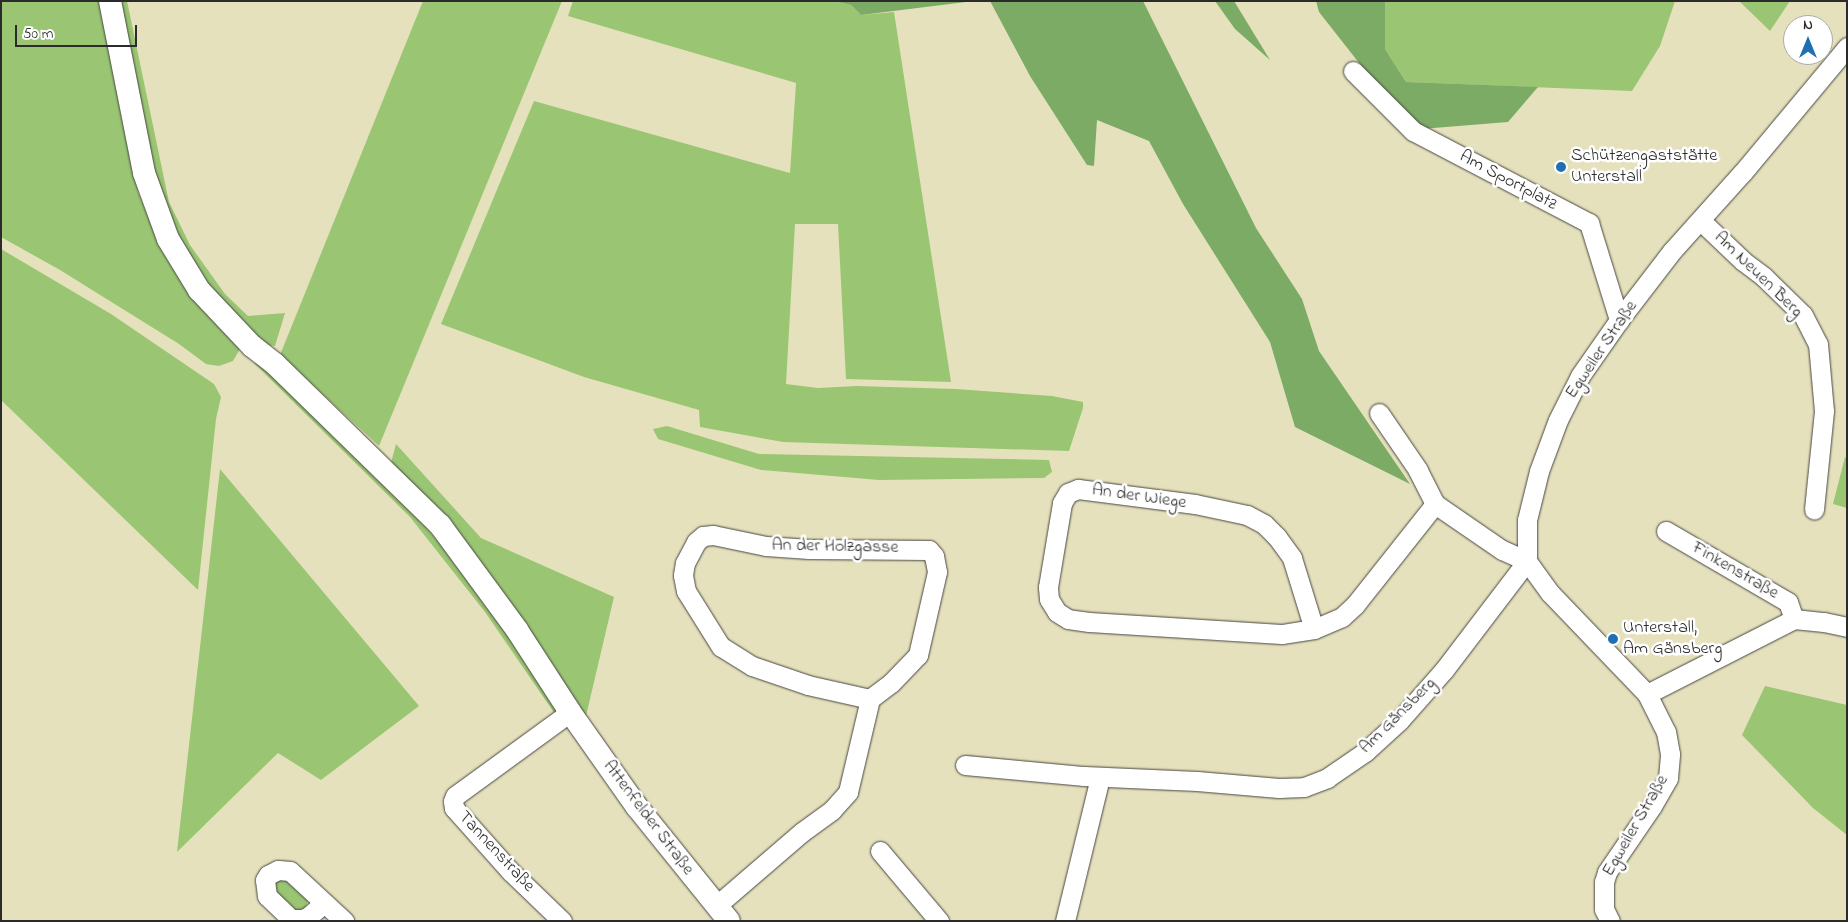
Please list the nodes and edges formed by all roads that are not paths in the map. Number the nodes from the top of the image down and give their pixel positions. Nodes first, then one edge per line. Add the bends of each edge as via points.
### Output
1 (110, 1) edge
2 (1847, 47) edge
3 (1352, 71) dead end
4 (1701, 221) junction
5 (1619, 320) junction
6 (1379, 413) dead end
7 (1435, 504) junction
8 (1814, 509) dead end
9 (1666, 531) dead end
10 (1527, 560) junction
11 (1794, 619) junction
12 (1847, 628) edge
13 (1314, 629) junction
14 (1647, 694) junction
15 (870, 698) junction
16 (570, 712) junction
17 (965, 765) dead end
18 (1100, 777) junction
19 (880, 851) dead end
20 (324, 902) dead end
21 (723, 913) edge
22 (344, 921) edge
23 (562, 921) edge
24 (939, 921) edge
25 (1065, 921) edge
26 (1610, 921) edge

1 - 16 street, Attenfelder Straße via 144,173 168,239 199,290 252,346 275,364 440,525 517,630
2 - 4 street, Egweiler Straße
3 - 5 street, Am Sportplatz via 1413,131 1589,223
4 - 5 street, Egweiler Straße via 1672,251
4 - 8 street, Am Neuen Berg via 1803,315 1818,344 1824,411
5 - 10 street, Egweiler Straße via 1580,376 1555,428 1539,471 1527,520
6 - 7 street via 1418,470
7 - 10 street via 1502,550
7 - 13 street, An der Wiege via 1355,604 1342,617
9 - 11 street, Finkenstraße via 1788,602
10 - 14 street, Egweiler Straße via 1550,593
10 - 18 street, Am Gänsberg via 1444,670 1399,720 1365,752 1327,778 1304,787 1279,788
11 - 12 street
11 - 14 street, Finkenstraße
13 - 13 street, An der Wiege via 1297,570 1288,553 1264,524 1247,515 1195,504 1078,488 1068,493 1062,503 1048,587 1049,599 1057,612 1068,619 1281,634
14 - 26 street, Egweiler Straße via 1666,732 1670,754 1668,778 1607,872 1604,909
15 - 15 street, An der Holzgasse via 891,683 918,655 937,572 934,556 929,550 809,549 766,546 713,535 703,536 696,542 685,563 686,591 721,647 752,666 808,685
15 - 21 street via 848,792 832,810 802,832
16 - 21 street, Attenfelder Straße via 658,836
16 - 23 street, Tannenstraße via 455,796 453,802 454,808 511,872
17 - 18 street, Am Gänsberg
18 - 25 street
19 - 24 street
20 - 22 street

